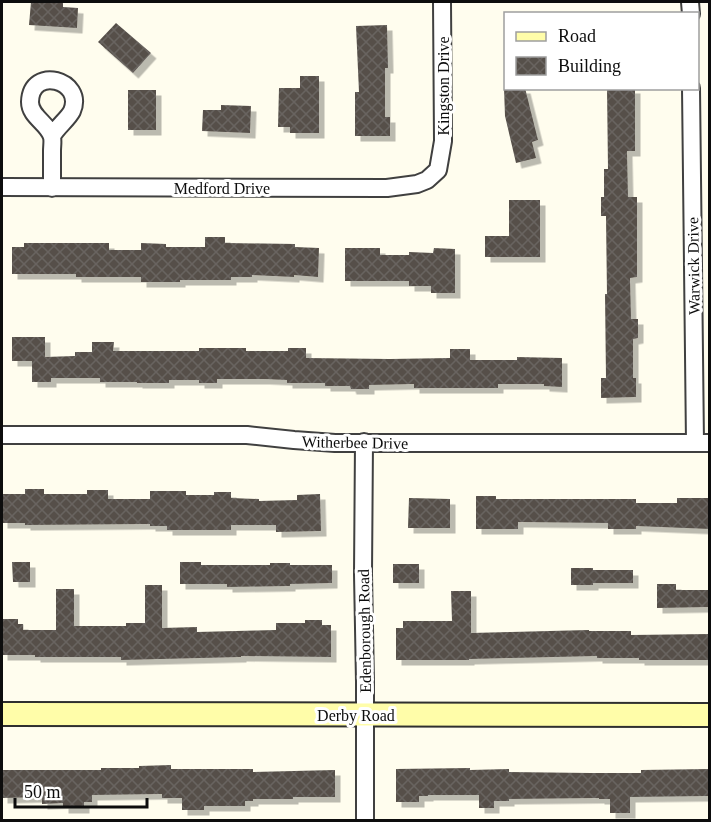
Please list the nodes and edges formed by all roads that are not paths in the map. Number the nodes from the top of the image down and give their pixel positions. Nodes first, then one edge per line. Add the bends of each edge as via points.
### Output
1 (442, 2) edge
2 (691, 90) edge
3 (52, 136) dead end
4 (438, 170) joint
5 (2, 187) edge
6 (52, 188) junction
7 (2, 435) edge
8 (364, 442) junction
9 (702, 443) edge
10 (2, 714) edge
11 (365, 715) junction
12 (710, 715) edge
13 (365, 820) edge

1 - 4 street, Kingston Drive via 443,141
2 - 9 street, Warwick Drive
3 - 6 street
4 - 6 street, Medford Drive via 417,184 387,188
5 - 6 street, Medford Drive
7 - 8 street, Witherbee Drive via 247,435 313,442
8 - 9 street, Witherbee Drive
8 - 11 street, Edenborough Road
10 - 11 street, Derby Road
11 - 12 street, Derby Road
11 - 13 street, Edenborough Road

